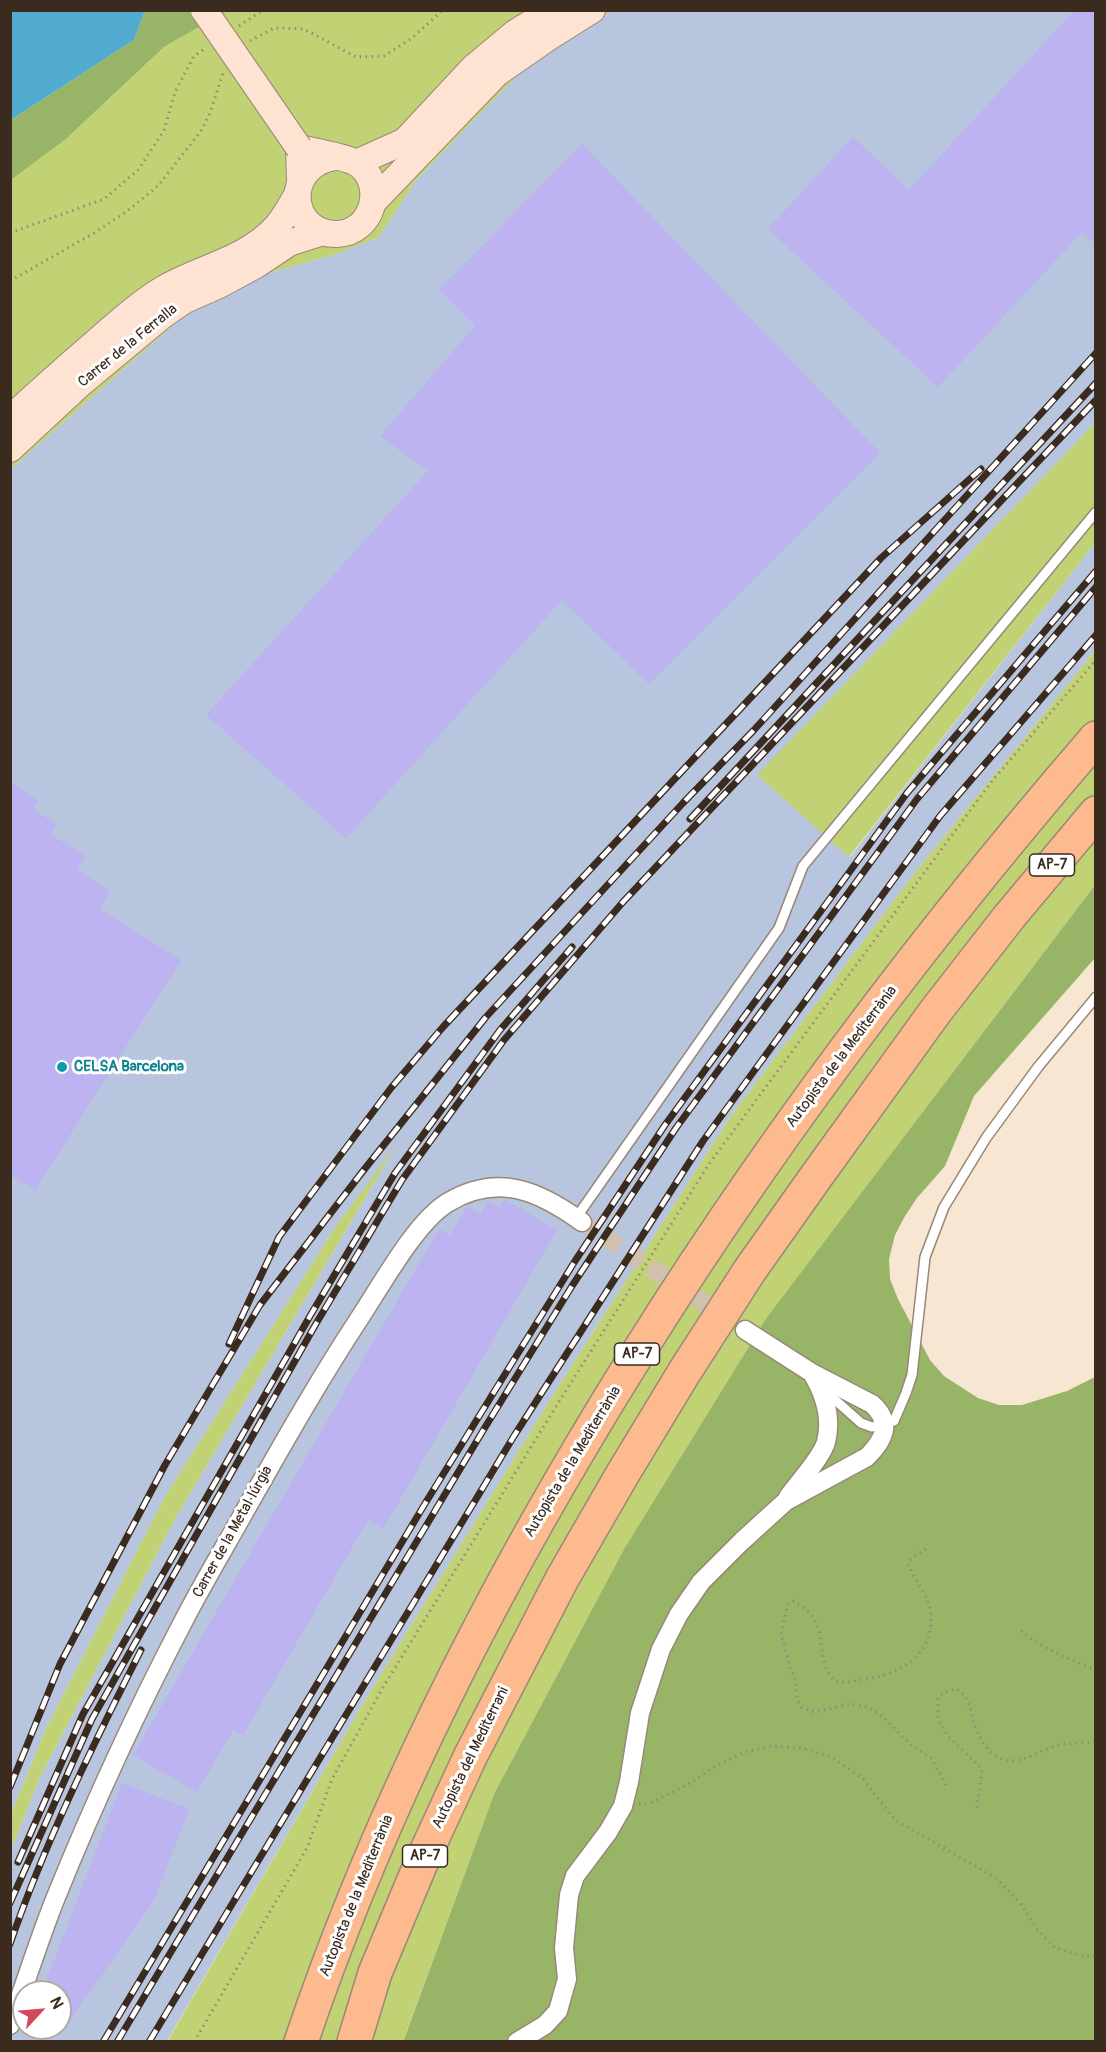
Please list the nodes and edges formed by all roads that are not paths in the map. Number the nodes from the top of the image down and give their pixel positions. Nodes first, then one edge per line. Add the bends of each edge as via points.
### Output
1 (204, 10) edge
2 (552, 10) edge
3 (592, 10) edge
4 (299, 148) junction
5 (346, 160) junction
6 (299, 188) junction
7 (374, 201) junction
8 (323, 232) junction
9 (10, 419) edge
10 (10, 449) edge
11 (1095, 513) edge
12 (1095, 738) edge
13 (1095, 813) edge
14 (1095, 997) edge
15 (579, 1220) joint
16 (745, 1330) tunnel mouth
17 (816, 1380) junction
18 (884, 1425) junction
19 (786, 1501) junction
20 (10, 2025) edge
21 (301, 2042) edge
22 (354, 2042) edge
23 (517, 2042) edge

1 - 4 street, bridge
2 - 5 street via 515,33 473,68 405,141
3 - 7 street via 497,73
4 - 5 street
4 - 6 street
5 - 6 street via 324,159 314,164
5 - 7 street via 368,176
6 - 8 street via 298,203 304,218
6 - 9 street, Carrer de la Ferralla via 277,226 254,245 165,288
7 - 8 street via 356,228 346,233
8 - 10 street, Carrer de la Ferralla via 289,243 163,315
11 - 15 lane via 803,866 779,928
12 - 21 highway, Autopista de la Mediterrània / AP-7 via 932,937 836,1064 727,1216 610,1398 515,1560 445,1694 352,1903
13 - 22 highway, Autopista del Mediterrani / AP-7 via 936,1012 750,1270 622,1475 562,1579 476,1746 375,1973
14 - 18 lane via 986,1138 944,1207 925,1257 912,1375 894,1420
15 - 20 street, Carrer de la Metal·lúrgia via 539,1195 521,1188 501,1187 462,1195 446,1203 419,1228 329,1365 184,1619 108,1775 56,1898
16 - 17 street
17 - 18 street via 872,1404 879,1410
17 - 19 street via 827,1411 825,1443
18 - 19 street via 881,1440 867,1457
19 - 23 street via 702,1582 661,1649 640,1713 623,1806 575,1876 569,1895 564,1948 567,1979 558,2011 545,2025

